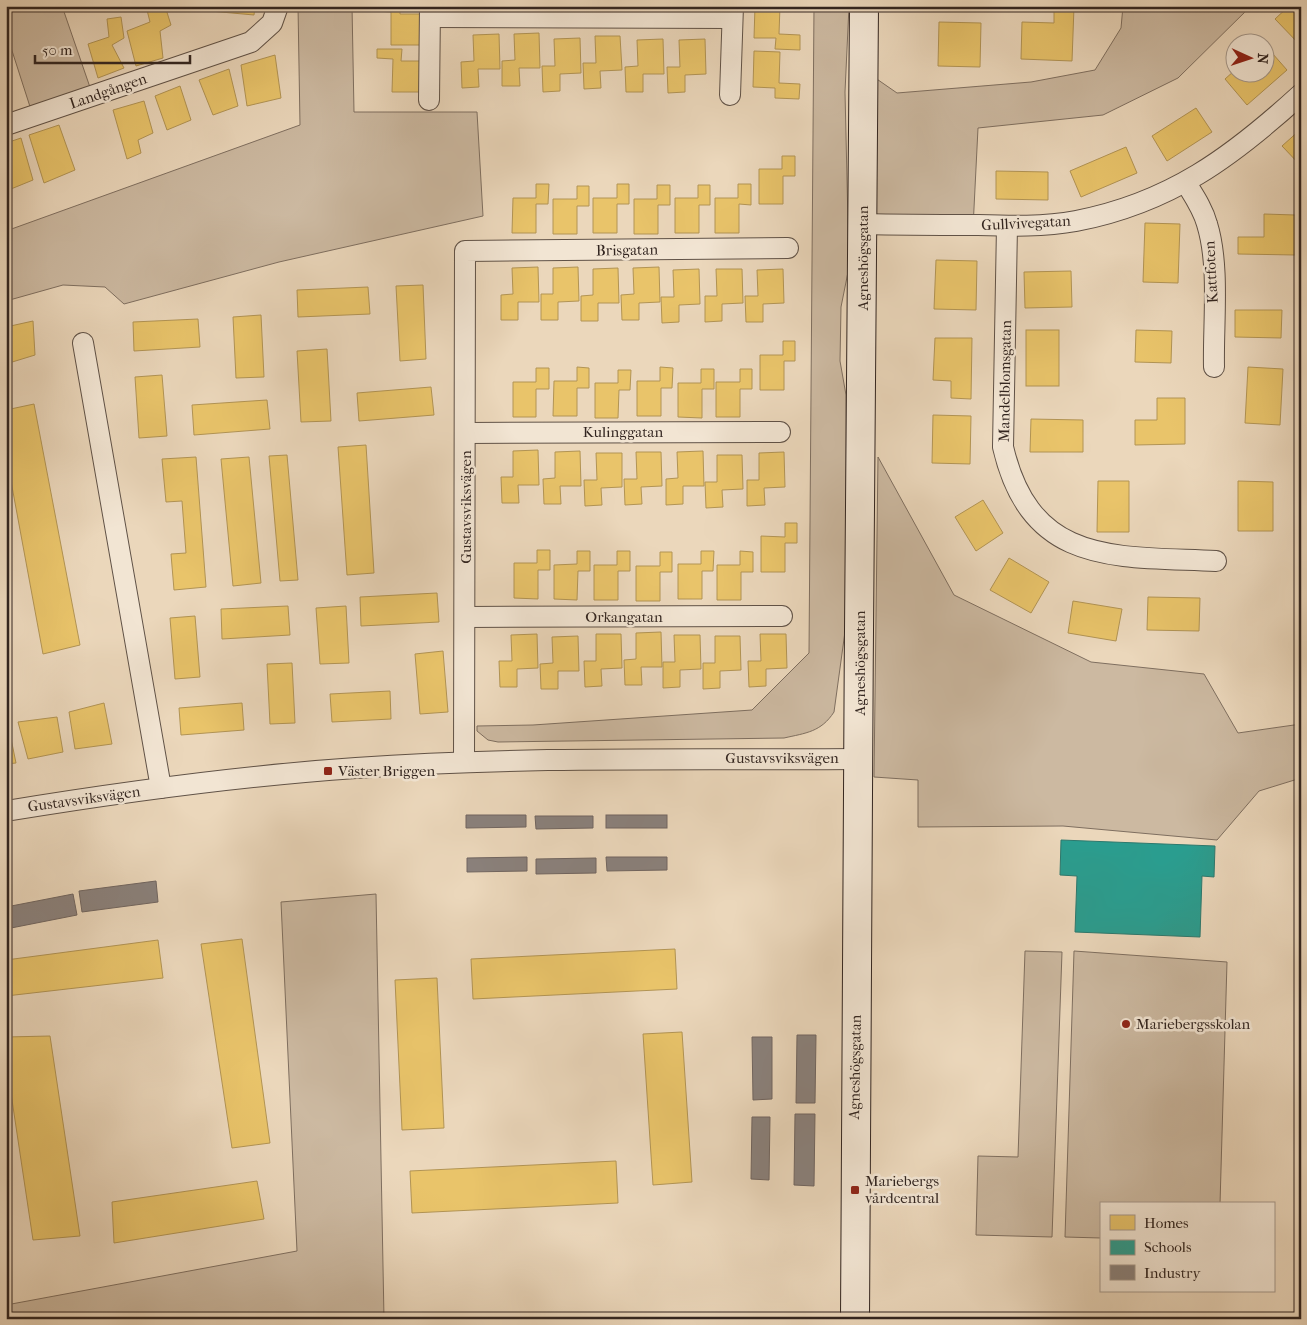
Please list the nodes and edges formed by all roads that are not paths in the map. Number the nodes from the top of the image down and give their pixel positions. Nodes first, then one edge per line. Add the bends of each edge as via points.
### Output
1 (278, 6) edge
2 (864, 6) edge
3 (430, 12) edge
4 (733, 12) edge
5 (1301, 94) edge
6 (730, 95) dead end
7 (429, 100) dead end
8 (6, 125) edge
9 (1186, 183) junction
10 (864, 224) junction
11 (1007, 226) junction
12 (788, 248) dead end
13 (465, 251) joint
14 (83, 343) dead end
15 (1214, 367) dead end
16 (780, 432) dead end
17 (466, 433) junction
18 (1216, 561) dead end
19 (782, 616) dead end
20 (466, 617) junction
21 (859, 758) junction
22 (464, 762) junction
23 (161, 788) junction
24 (6, 811) edge
25 (855, 1319) edge

1 - 8 street, Landgången via 272,23 251,42
2 - 10 street, Agneshögsgatan
3 - 4 street
3 - 7 street
4 - 6 street
5 - 9 street, Gullvivegatan via 1228,157
9 - 11 street, Gullvivegatan via 1099,216 1052,224
9 - 15 street, Kattfoten via 1199,203 1211,244
10 - 11 street, Gullvivegatan
10 - 21 street, Agneshögsgatan
11 - 18 street, Mandelblomsgatan via 1003,447 1009,471 1022,499 1037,519 1072,545 1117,556
12 - 13 street, Brisgatan
13 - 17 street, Gustavsviksvägen
14 - 23 street, Gustavsviksvägen
16 - 17 street, Kulinggatan
17 - 20 street, Gustavsviksvägen
19 - 20 street, Orkangatan
20 - 22 street, Gustavsviksvägen
21 - 22 street, Gustavsviksvägen
21 - 25 street, Agneshögsgatan
22 - 23 street, Gustavsviksvägen via 356,768
23 - 24 street, Gustavsviksvägen

